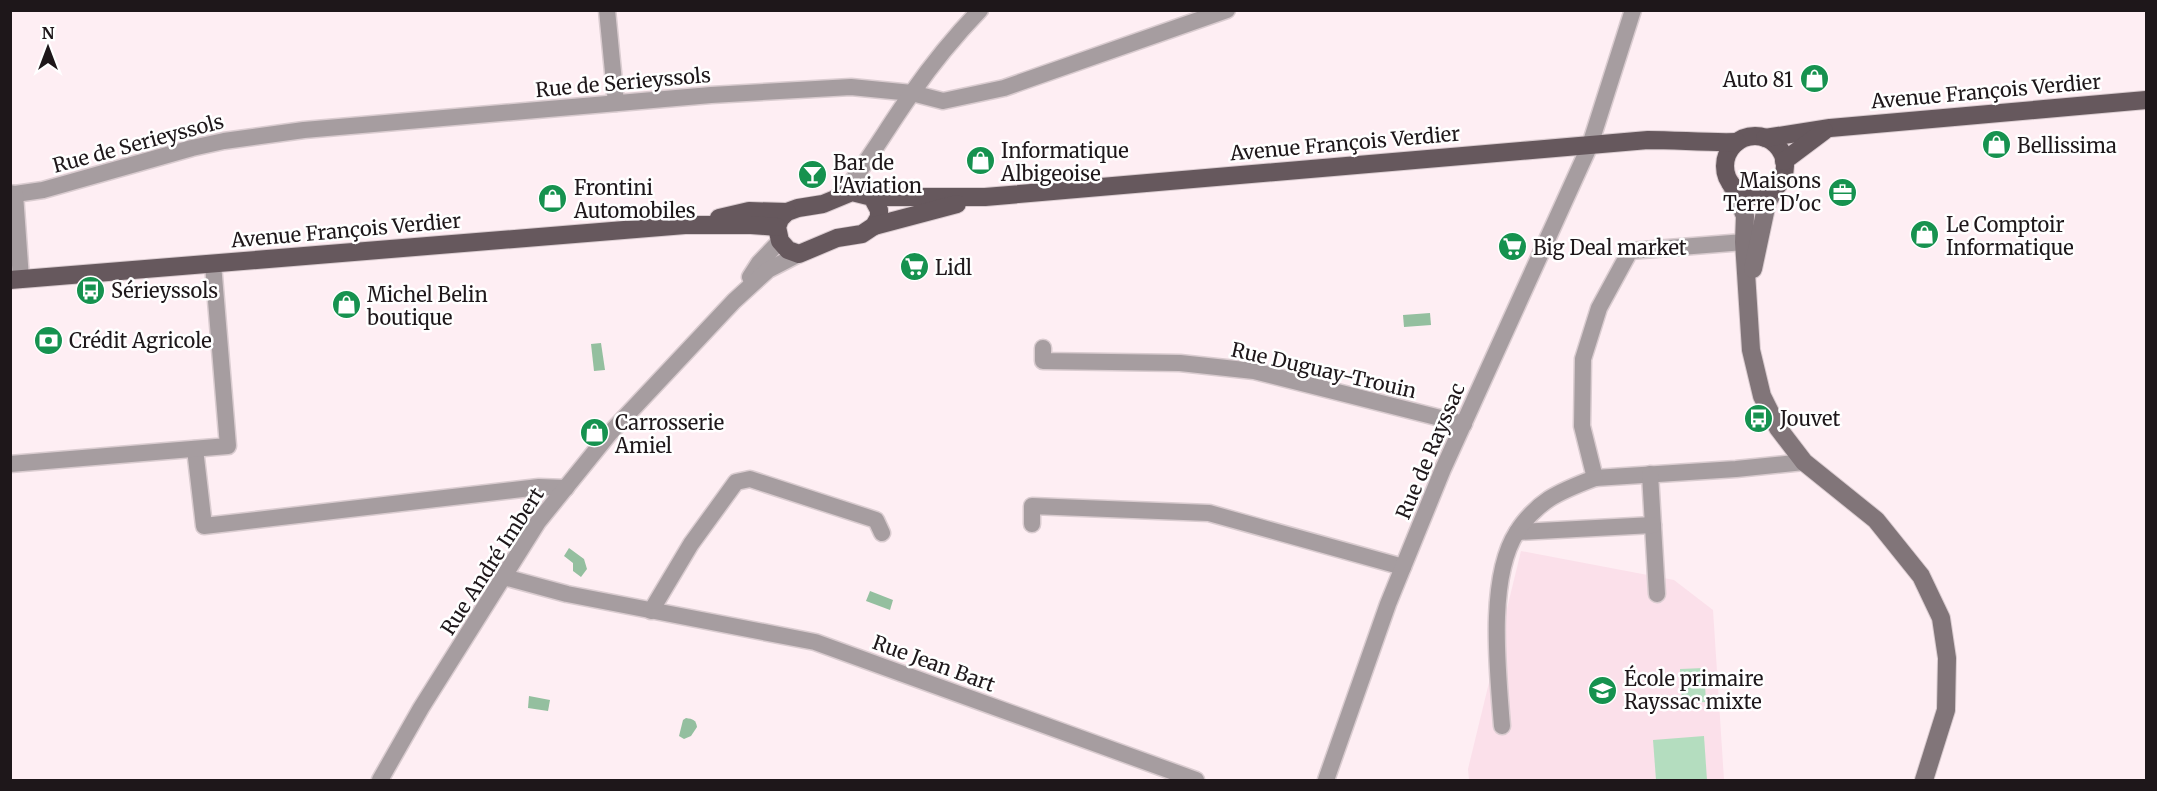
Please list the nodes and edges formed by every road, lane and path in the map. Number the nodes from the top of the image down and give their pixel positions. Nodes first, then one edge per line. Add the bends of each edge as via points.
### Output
1 (607, 10) edge
2 (980, 10) edge
3 (1227, 10) edge
4 (1633, 10) edge
5 (912, 93) junction
6 (2146, 100) edge
7 (616, 104) junction
8 (1830, 128) junction
9 (1765, 138) junction
10 (1737, 142) junction
11 (1709, 143) junction
12 (1590, 145) junction
13 (1784, 160) junction
14 (1725, 164) junction
15 (861, 172) junction
16 (1731, 184) junction
17 (1777, 186) junction
18 (13, 193) edge
19 (840, 196) junction
20 (867, 196) junction
21 (985, 197) junction
22 (781, 226) junction
23 (873, 226) junction
24 (1744, 242) junction
25 (799, 254) junction
26 (213, 264) junction
27 (16, 280) edge
28 (1748, 285) junction
29 (734, 301) junction
30 (1043, 348) dead end
31 (1464, 424) junction
32 (195, 449) junction
33 (1804, 462) junction
34 (10, 464) edge
35 (1650, 474) junction
36 (1595, 478) junction
37 (566, 488) junction
38 (1032, 524) dead end
39 (1653, 525) junction
40 (1517, 532) junction
41 (882, 533) dead end
42 (1403, 567) junction
43 (504, 577) junction
44 (1657, 594) dead end
45 (651, 611) junction
46 (1502, 726) dead end
47 (380, 780) edge
48 (1196, 780) edge
49 (1326, 780) edge
50 (1924, 780) edge

1 - 7 street
2 - 5 street
3 - 5 street, Rue de Serieyssols via 1004,88 943,101
4 - 12 street
5 - 7 street, Rue de Serieyssols via 851,87
5 - 15 street
6 - 8 main road, Avenue François Verdier
7 - 18 street, Rue de Serieyssols via 304,130 224,141 44,190
8 - 9 main road, Avenue François Verdier
8 - 13 main road, Avenue François Verdier
9 - 10 main road via 1745,137
9 - 13 main road via 1774,143
10 - 11 main road, Avenue François Verdier
10 - 14 main road via 1726,155
11 - 12 main road, Avenue François Verdier via 1648,140
11 - 14 main road
12 - 21 main road, Avenue François Verdier
12 - 31 street, Rue de Rayssac
13 - 17 main road
14 - 16 main road
15 - 19 street
15 - 20 street
16 - 17 main road via 1749,195 1759,195
16 - 24 street via 1745,216
17 - 28 street via 1767,203
18 - 27 street, Rue de Serieyssols
19 - 20 main road, Avenue François Verdier via 852,192
19 - 22 main road, Avenue François Verdier via 824,204 798,208
20 - 21 main road, Avenue François Verdier
20 - 23 main road via 879,210
21 - 23 main road, Avenue François Verdier
22 - 25 main road via 788,250
22 - 26 main road, Avenue François Verdier via 749,211 685,225
22 - 29 street, Rue André Imbert
23 - 25 main road, Avenue François Verdier via 862,234 837,238
24 - 28 street
24 - 36 street via 1630,251 1599,308 1582,359 1582,426
25 - 29 street, Rue André Imbert via 768,270
26 - 27 main road, Avenue François Verdier
26 - 32 street via 228,446
28 - 33 street via 1750,350 1762,396 1778,428
29 - 37 street, Rue André Imbert via 610,433
30 - 31 street, Rue Duguay-Trouin via 1042,361 1180,363 1254,371
31 - 42 street, Rue de Rayssac
32 - 34 street
32 - 37 street via 204,526
33 - 35 street
33 - 50 street via 1876,520 1921,576 1941,618 1947,658 1946,710
35 - 36 street
35 - 39 street
36 - 40 street via 1548,499
37 - 43 street, Rue André Imbert via 538,522
38 - 42 street via 1032,506 1209,513
39 - 40 street
39 - 44 street
40 - 46 street via 1506,554 1500,586 1497,656
41 - 45 street via 876,520 750,479 736,482 690,544
42 - 49 street, Rue de Rayssac
43 - 45 street, Rue Jean Bart
43 - 47 street, Rue André Imbert
45 - 48 street, Rue Jean Bart via 815,642

